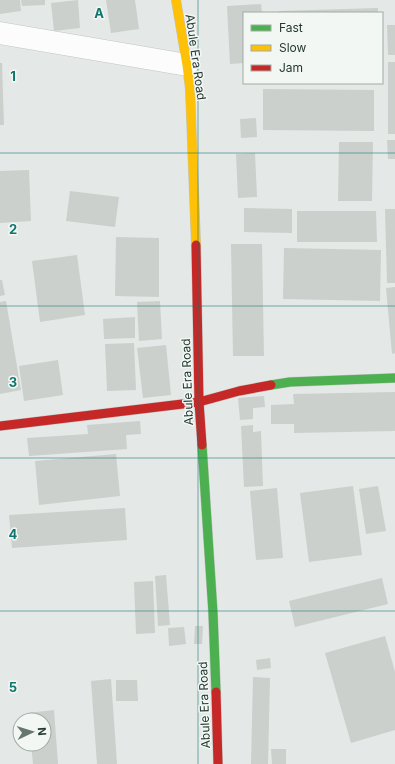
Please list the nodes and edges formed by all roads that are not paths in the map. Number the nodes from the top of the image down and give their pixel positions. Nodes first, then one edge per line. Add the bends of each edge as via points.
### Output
1 (176, 0) edge
2 (0, 33) edge
3 (187, 65) junction
4 (395, 378) edge
5 (199, 402) junction
6 (0, 426) edge
7 (218, 764) edge

1 - 3 street, Abule Era Road
2 - 3 street
3 - 5 street, Abule Era Road via 196,218
4 - 5 street via 290,382
5 - 6 street
5 - 7 street, Abule Era Road via 213,613

